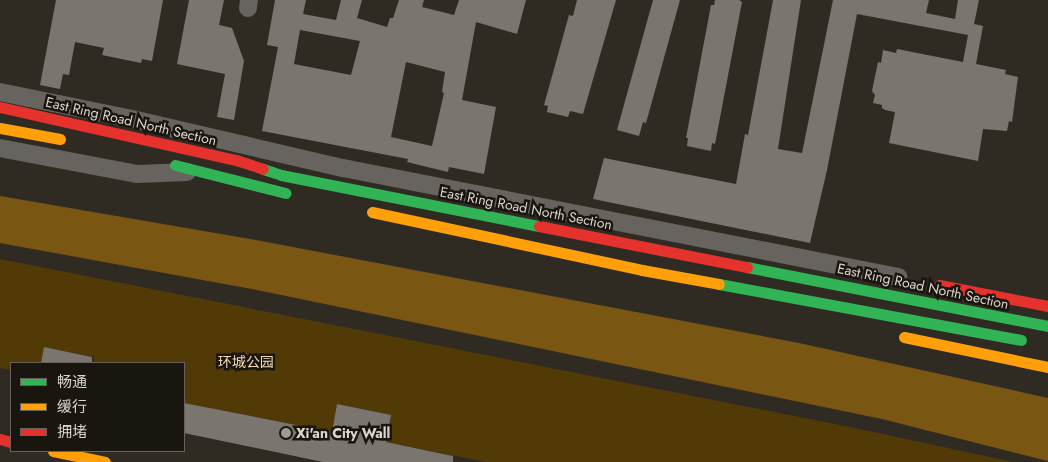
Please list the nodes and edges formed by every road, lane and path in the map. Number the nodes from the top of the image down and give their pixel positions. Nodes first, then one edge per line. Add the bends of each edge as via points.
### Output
1 (0, 92) edge
2 (0, 107) edge
3 (132, 119) junction
4 (0, 128) edge
5 (76, 142) dead end
6 (0, 148) edge
7 (189, 150) junction
8 (166, 162) dead end
9 (200, 172) junction
10 (299, 196) dead end
11 (356, 208) dead end
12 (778, 272) junction
13 (903, 278) joint
14 (927, 283) dead end
15 (777, 296) junction
16 (1048, 306) edge
17 (842, 319) dead end
18 (1048, 326) edge
19 (890, 334) dead end
20 (1032, 342) dead end
21 (1048, 367) edge
22 (58, 452) edge
23 (105, 462) edge

1 - 3 street
2 - 7 main road, East Ring Road North Section
3 - 7 street
3 - 13 street via 343,168
4 - 5 main road
6 - 9 street via 137,174
7 - 12 main road, East Ring Road North Section via 290,176
8 - 9 main road
9 - 10 main road
11 - 15 main road
12 - 13 main road
12 - 18 main road, East Ring Road North Section
14 - 16 main road
15 - 17 main road
15 - 20 main road
19 - 21 main road
22 - 23 main road

